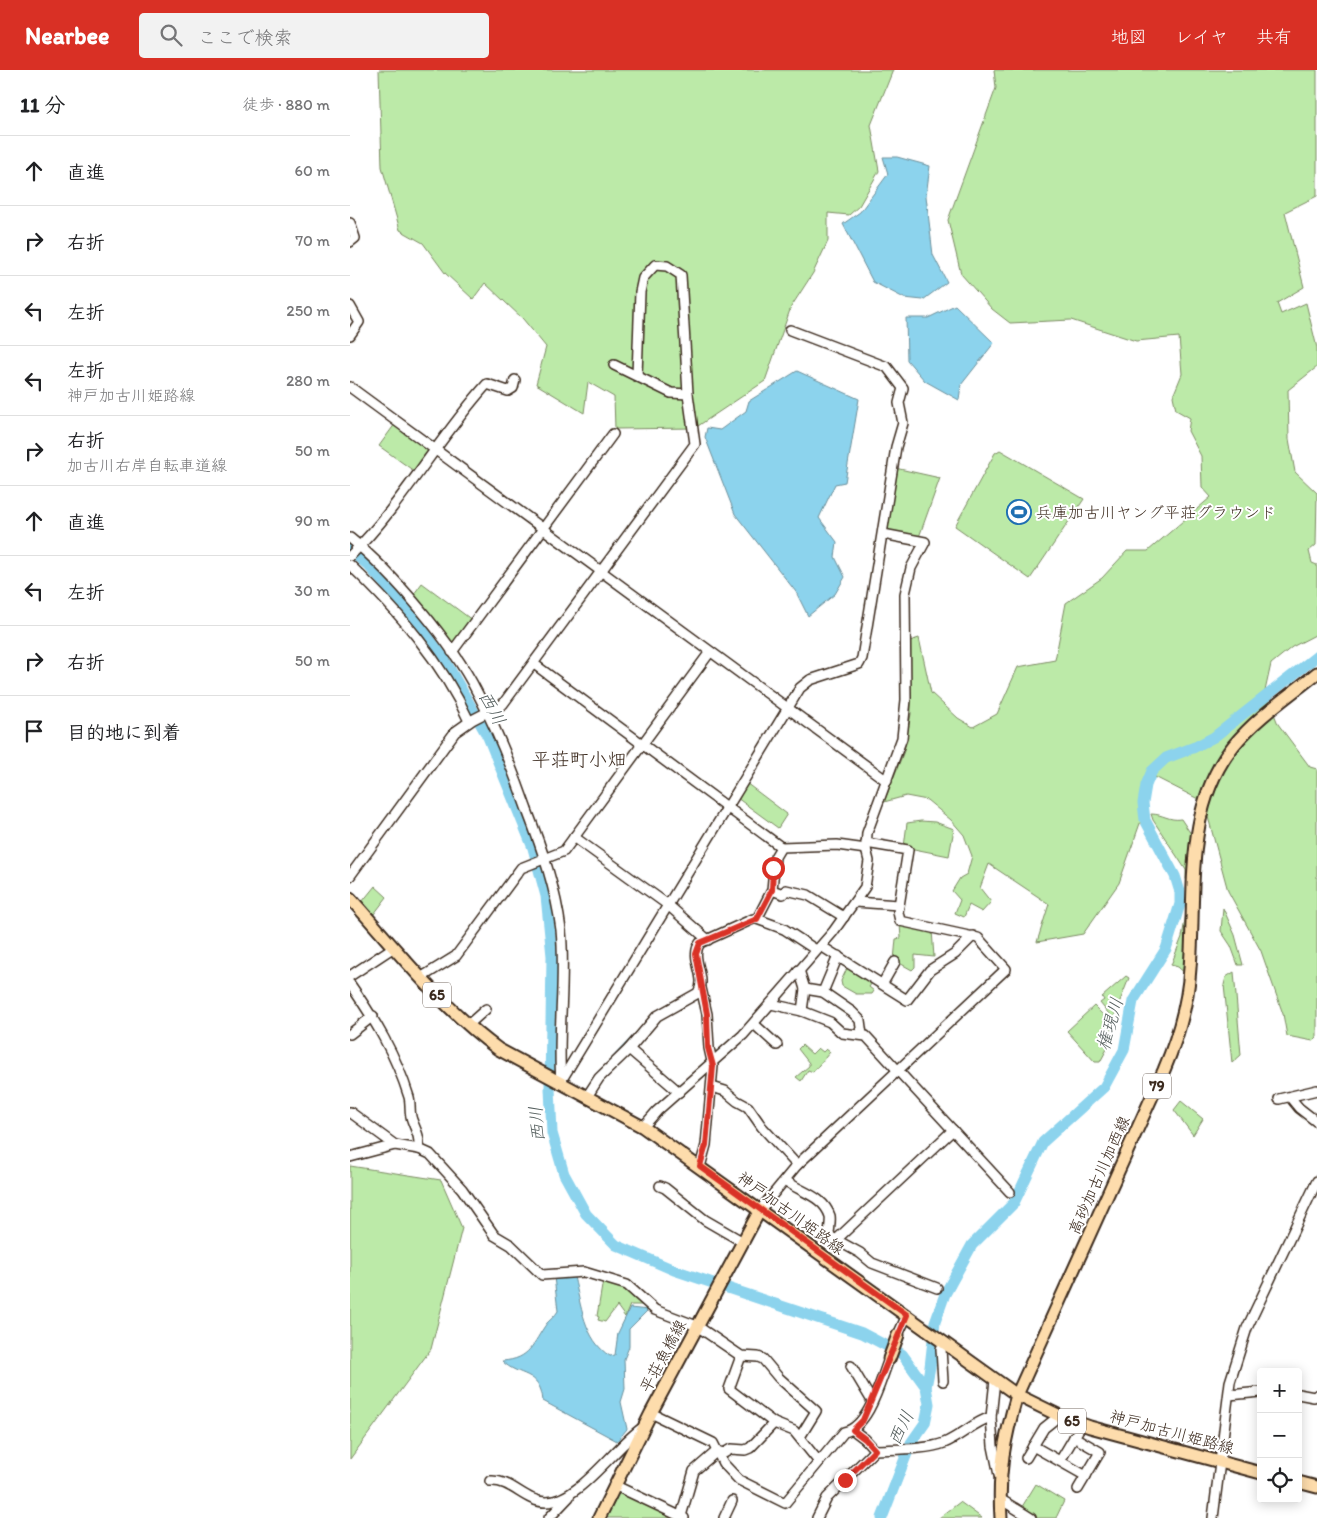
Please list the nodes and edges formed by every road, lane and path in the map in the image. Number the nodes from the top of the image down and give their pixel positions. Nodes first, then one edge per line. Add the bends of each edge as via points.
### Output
1 (350, 223) edge
2 (350, 242) edge
3 (350, 306) edge
4 (790, 330) dead end
5 (350, 336) edge
6 (614, 365) dead end
7 (637, 375) junction
8 (515, 380) dead end
9 (350, 387) edge
10 (688, 394) junction
11 (613, 434) dead end
12 (434, 449) junction
13 (543, 529) junction
14 (883, 534) junction
15 (350, 538) edge
16 (360, 546) junction
17 (350, 556) edge
18 (350, 565) edge
19 (600, 572) junction
20 (452, 652) junction
21 (710, 652) junction
22 (534, 664) junction
23 (1317, 673) edge
24 (787, 708) junction
25 (487, 712) junction
26 (470, 721) junction
27 (642, 743) junction
28 (887, 781) junction
29 (728, 807) junction
30 (574, 836) junction
31 (866, 846) junction
32 (781, 847) junction
33 (545, 858) junction
34 (350, 876) edge
35 (772, 890) junction
36 (350, 898) edge
37 (855, 902) junction
38 (668, 906) junction
39 (899, 906) junction
40 (844, 917) junction
41 (757, 919) junction
42 (972, 936) junction
43 (708, 940) junction
44 (394, 947) junction
45 (819, 948) junction
46 (838, 956) junction
47 (896, 962) dead end
48 (799, 970) junction
49 (350, 976) edge
50 (422, 977) junction
51 (882, 983) junction
52 (350, 984) edge
53 (701, 988) junction
54 (806, 989) junction
55 (823, 992) junction
56 (772, 1004) junction
57 (486, 1009) dead end
58 (802, 1012) junction
59 (373, 1016) junction
60 (754, 1024) junction
61 (468, 1025) junction
62 (350, 1034) edge
63 (862, 1035) junction
64 (777, 1045) dead end
65 (629, 1049) junction
66 (713, 1061) junction
67 (898, 1071) junction
68 (559, 1080) junction
69 (712, 1087) junction
70 (1317, 1090) edge
71 (679, 1092) junction
72 (588, 1095) junction
73 (1290, 1097) junction
74 (1280, 1099) dead end
75 (350, 1112) edge
76 (1317, 1122) edge
77 (643, 1126) junction
78 (953, 1130) junction
79 (395, 1145) junction
80 (419, 1149) junction
81 (350, 1157) edge
82 (797, 1165) junction
83 (700, 1166) junction
84 (785, 1180) junction
85 (1317, 1181) edge
86 (660, 1186) dead end
87 (1010, 1192) dead end
88 (760, 1210) junction
89 (836, 1240) junction
90 (743, 1242) junction
91 (936, 1288) dead end
92 (907, 1315) junction
93 (697, 1326) junction
94 (898, 1336) joint
95 (943, 1341) junction
96 (741, 1356) junction
97 (889, 1358) joint
98 (852, 1366) dead end
99 (995, 1380) junction
100 (943, 1381) dead end
101 (1257, 1392) edge
102 (1302, 1394) edge
103 (1317, 1394) edge
104 (1017, 1395) junction
105 (1229, 1395) junction
106 (872, 1401) junction
107 (651, 1413) junction
108 (1059, 1416) junction
109 (991, 1417) junction
110 (774, 1423) junction
111 (645, 1426) junction
112 (853, 1430) junction
113 (800, 1437) junction
114 (1033, 1446) junction
115 (875, 1450) junction
116 (717, 1451) junction
117 (1026, 1458) dead end
118 (1060, 1461) junction
119 (819, 1462) junction
120 (1221, 1462) junction
121 (1257, 1472) edge
122 (999, 1475) junction
123 (1086, 1476) junction
124 (490, 1481) dead end
125 (1302, 1483) edge
126 (614, 1485) junction
127 (1317, 1487) edge
128 (1078, 1490) dead end
129 (572, 1492) junction
130 (1000, 1498) junction
131 (732, 1501) dead end
132 (683, 1517) edge
133 (549, 1518) edge
134 (599, 1518) edge
135 (724, 1518) edge
136 (817, 1518) edge
137 (1002, 1518) edge
138 (1031, 1518) edge
139 (1213, 1518) edge

1 - 2 street via 355,238
3 - 5 street via 359,322
4 - 14 street via 887,367 903,388 899,402 903,423 896,447
6 - 7 street
7 - 10 street via 671,393
7 - 10 street via 643,278 655,265 667,266 681,275
8 - 12 street via 513,388 508,390 487,384
9 - 12 street
10 - 19 street via 696,444
11 - 13 street
12 - 13 street
12 - 16 street
13 - 19 street
13 - 20 street
14 - 24 street via 859,664 804,683
14 - 28 street via 925,542 911,568 905,594 906,700 902,738
15 - 16 street
16 - 17 street
16 - 20 street via 389,574
18 - 26 street via 414,632 456,692
19 - 21 street
19 - 22 street
20 - 25 street
21 - 24 street
21 - 27 street
22 - 25 street via 503,704
22 - 27 street
23 - 104 main road, 高砂加古川加西線 / 79 via 1251,727 1233,746 1214,778 1200,813 1196,840 1190,969 1181,1025 1164,1070
24 - 28 street
24 - 29 street
25 - 26 street
25 - 33 street
26 - 34 street via 455,732
27 - 29 street
27 - 30 street
28 - 31 street
29 - 32 street
29 - 38 street
30 - 33 street via 564,851
30 - 38 street
31 - 32 street
31 - 37 street via 869,861 865,887
31 - 39 street via 908,850
32 - 35 street via 775,857
33 - 50 street via 518,871 456,956
33 - 68 street via 560,930 563,973
35 - 40 street via 808,895
35 - 41 street
36 - 44 main road, 神戸加古川姫路線 / 65
37 - 39 street
37 - 40 street
38 - 43 street
38 - 68 street
39 - 42 street via 900,921 906,924
40 - 45 street
41 - 43 street
41 - 45 street
42 - 51 street via 956,954 930,970 908,999
42 - 67 street via 983,943 1006,969
43 - 53 street via 697,947
44 - 49 street
44 - 50 main road, 神戸加古川姫路線 / 65
45 - 46 street
45 - 48 street
46 - 51 street
46 - 55 street
47 - 51 street
48 - 54 street
48 - 56 street
50 - 61 main road, 神戸加古川姫路線 / 65
52 - 59 street
53 - 65 street via 688,1000 657,1016
53 - 66 street via 707,1014 708,1048
54 - 55 street
54 - 58 street
55 - 63 street via 857,1016
56 - 58 street
56 - 60 street
57 - 61 street
58 - 63 street via 830,1022 842,1034
59 - 62 street
59 - 80 street via 390,1048 410,1100 412,1121 420,1138
60 - 64 street
60 - 66 street
61 - 68 main road, 神戸加古川姫路線 / 65 via 498,1048
63 - 67 street
65 - 71 street
65 - 72 street via 599,1078
66 - 69 street
66 - 71 street
67 - 78 street
67 - 82 street
68 - 72 main road, 神戸加古川姫路線 / 65
69 - 82 street via 725,1090 737,1102 748,1107
69 - 83 street
70 - 73 street
71 - 77 street
72 - 77 main road, 神戸加古川姫路線 / 65
73 - 74 street
73 - 76 street
75 - 79 street
77 - 83 main road, 神戸加古川姫路線 / 65
78 - 87 street
78 - 89 street
79 - 80 street
79 - 81 street
80 - 93 street via 439,1162 494,1234 511,1245 538,1273 584,1272 620,1282 655,1310
82 - 84 street
83 - 88 main road, 神戸加古川姫路線 / 65
84 - 88 street
84 - 89 street via 816,1197 830,1216 829,1236
85 - 105 street via 1247,1328
86 - 90 street via 705,1220
88 - 90 main road, 平荘魚橋線
88 - 92 main road, 神戸加古川姫路線 / 65
89 - 91 street via 872,1263
90 - 93 main road, 平荘魚橋線
92 - 94 street
92 - 95 main road, 神戸加古川姫路線 / 65
93 - 96 street
93 - 107 main road, 平荘魚橋線
94 - 97 main road
95 - 99 main road, 神戸加古川姫路線 / 65
95 - 100 street
96 - 110 street via 729,1389
96 - 113 street via 763,1359 816,1411
97 - 106 street
98 - 106 street
99 - 104 main road, 神戸加古川姫路線 / 65
99 - 109 street
101 - 105 street
102 - 103 street
104 - 108 main road, 神戸加古川姫路線 / 65
104 - 122 main road, 高砂加古川加西線 / 79 via 1004,1440
105 - 120 street
106 - 112 street via 863,1420
107 - 111 main road, 平荘魚橋線
107 - 116 street via 713,1442
108 - 114 street via 1044,1428
108 - 120 main road, 神戸加古川姫路線 / 65
109 - 115 street via 940,1445
109 - 122 street
110 - 113 street via 789,1428
110 - 116 street via 746,1450
111 - 126 main road, 平荘魚橋線
111 - 129 street
112 - 115 street
112 - 119 street via 844,1432
113 - 119 street
114 - 117 street
114 - 118 street
115 - 136 street via 827,1498
116 - 119 street via 742,1482 785,1503
116 - 132 street via 694,1471
118 - 123 street
118 - 123 street via 1077,1433 1100,1452
120 - 121 main road, 神戸加古川姫路線 / 65
120 - 139 street
122 - 130 main road, 高砂加古川加西線 / 79
123 - 128 street
124 - 129 street via 499,1480 543,1502
125 - 127 main road
126 - 132 street
126 - 134 main road, 平荘魚橋線
129 - 133 street
130 - 137 main road, 高砂加古川加西線 / 79
130 - 138 street
131 - 135 street

